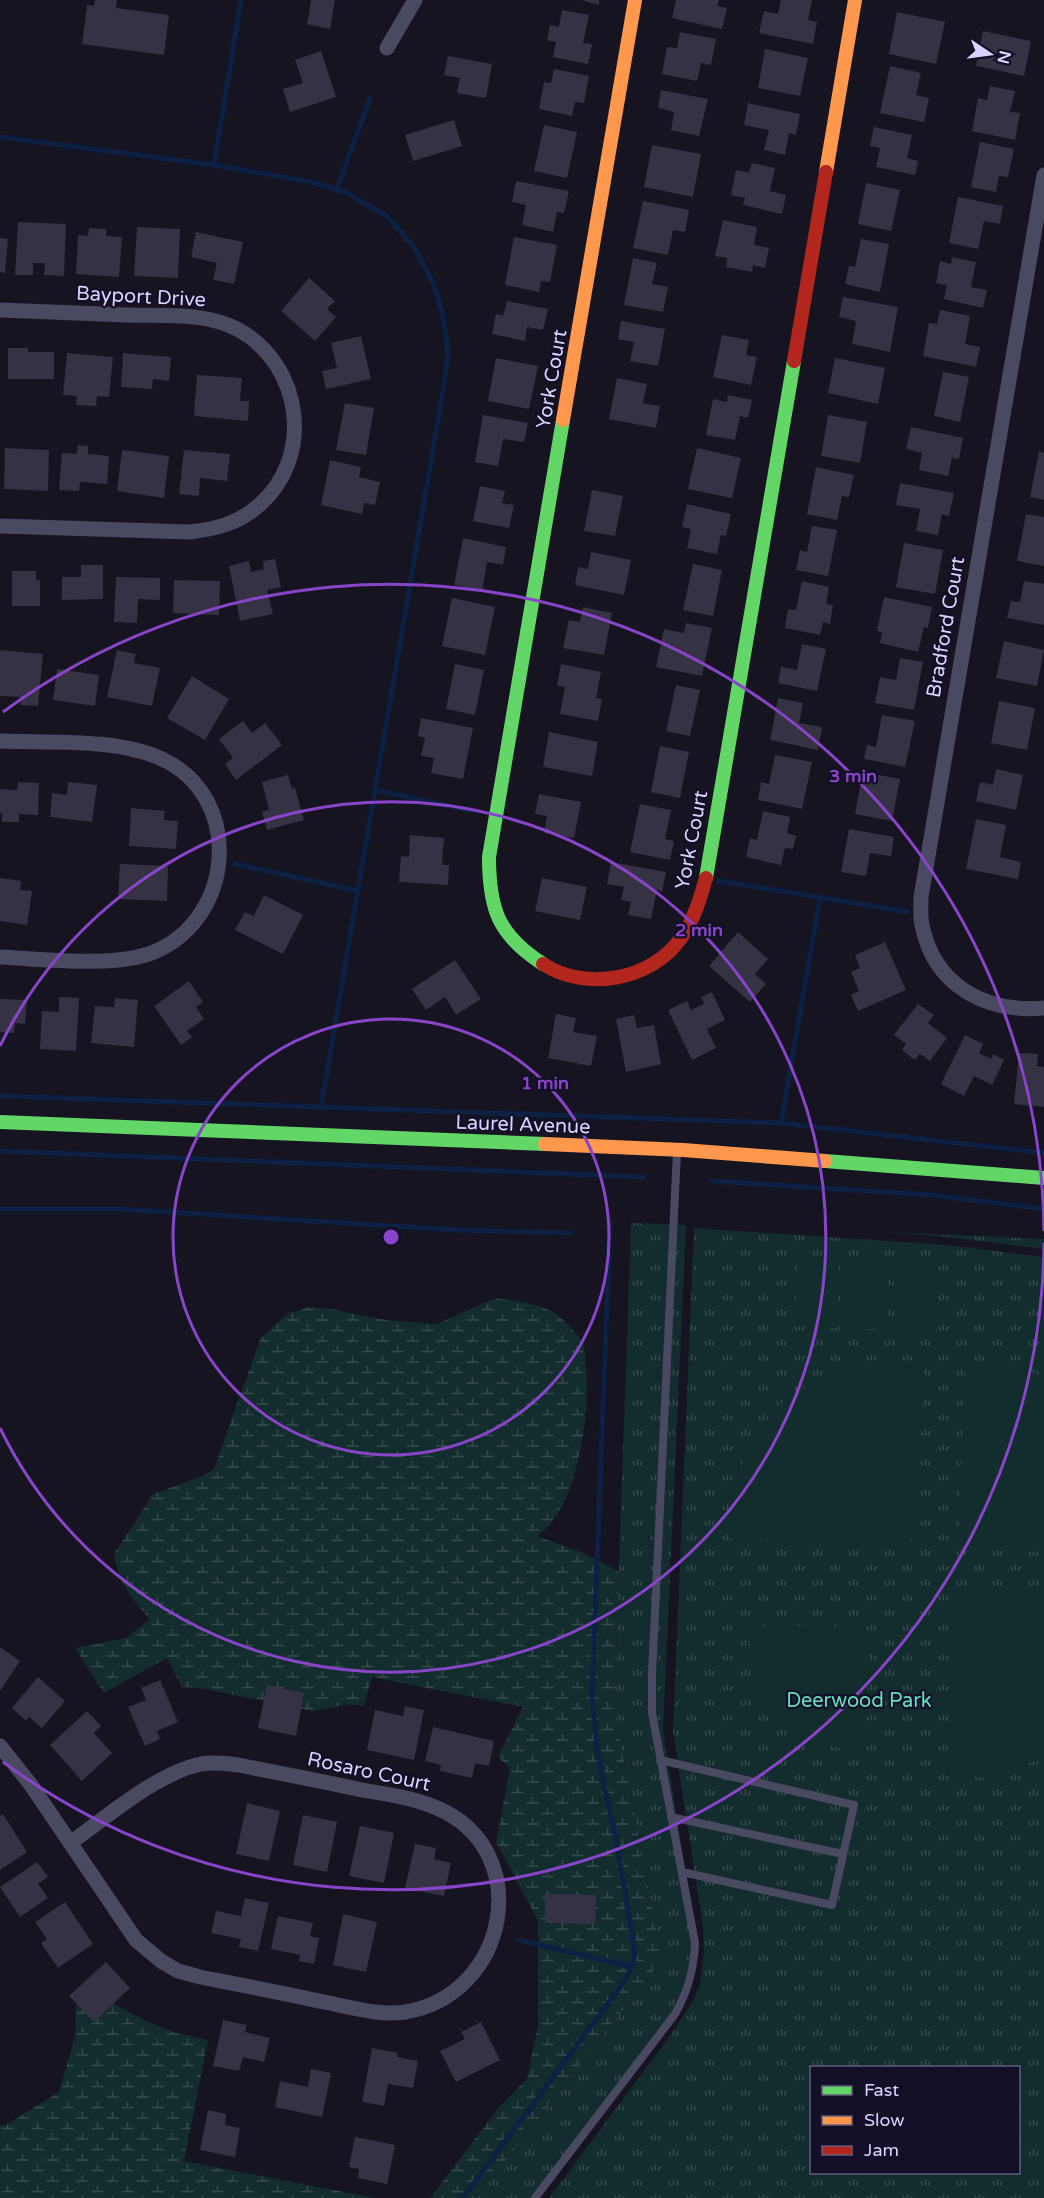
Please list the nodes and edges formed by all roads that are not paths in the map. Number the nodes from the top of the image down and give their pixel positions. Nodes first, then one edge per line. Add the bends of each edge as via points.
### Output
1 (415, 0) edge
2 (635, 0) edge
3 (855, 0) edge
4 (387, 48) dead end
5 (1044, 175) edge
6 (0, 310) edge
7 (0, 526) edge
8 (0, 741) edge
9 (0, 957) edge
10 (1044, 1008) edge
11 (0, 1122) edge
12 (678, 1150) junction
13 (1044, 1178) edge
14 (0, 1746) edge
15 (660, 1760) junction
16 (671, 1817) junction
17 (70, 1843) junction
18 (843, 1854) junction
19 (682, 1872) junction
20 (535, 2198) edge

1 - 4 street
2 - 3 street, York Court via 489,857 494,907 515,943 546,968 602,980 639,972 674,948 692,919 706,877
5 - 10 street, Bradford Court via 921,897 922,924 930,949 957,986 992,1004
6 - 7 street, Bayport Drive via 182,317 223,323 253,340 276,363 291,396 294,421 292,447 272,491 236,521 214,529 190,532
8 - 9 street via 112,745 164,759 203,794 220,848 214,888 202,913 184,933 155,952 113,961
11 - 12 street, Laurel Avenue
12 - 13 street, Laurel Avenue
12 - 15 lane via 652,1674 652,1713
14 - 17 street, Rosaro Court
15 - 16 lane
15 - 18 lane via 854,1805
16 - 18 lane
16 - 19 lane
17 - 17 street, Rosaro Court via 136,1940 178,1971 374,2012 420,2008 454,1991 485,1958 499,1918 495,1874 486,1853 474,1834 438,1808 238,1765 201,1764 171,1774
18 - 19 lane via 832,1905
19 - 20 lane via 695,1943 695,1963 685,1996

